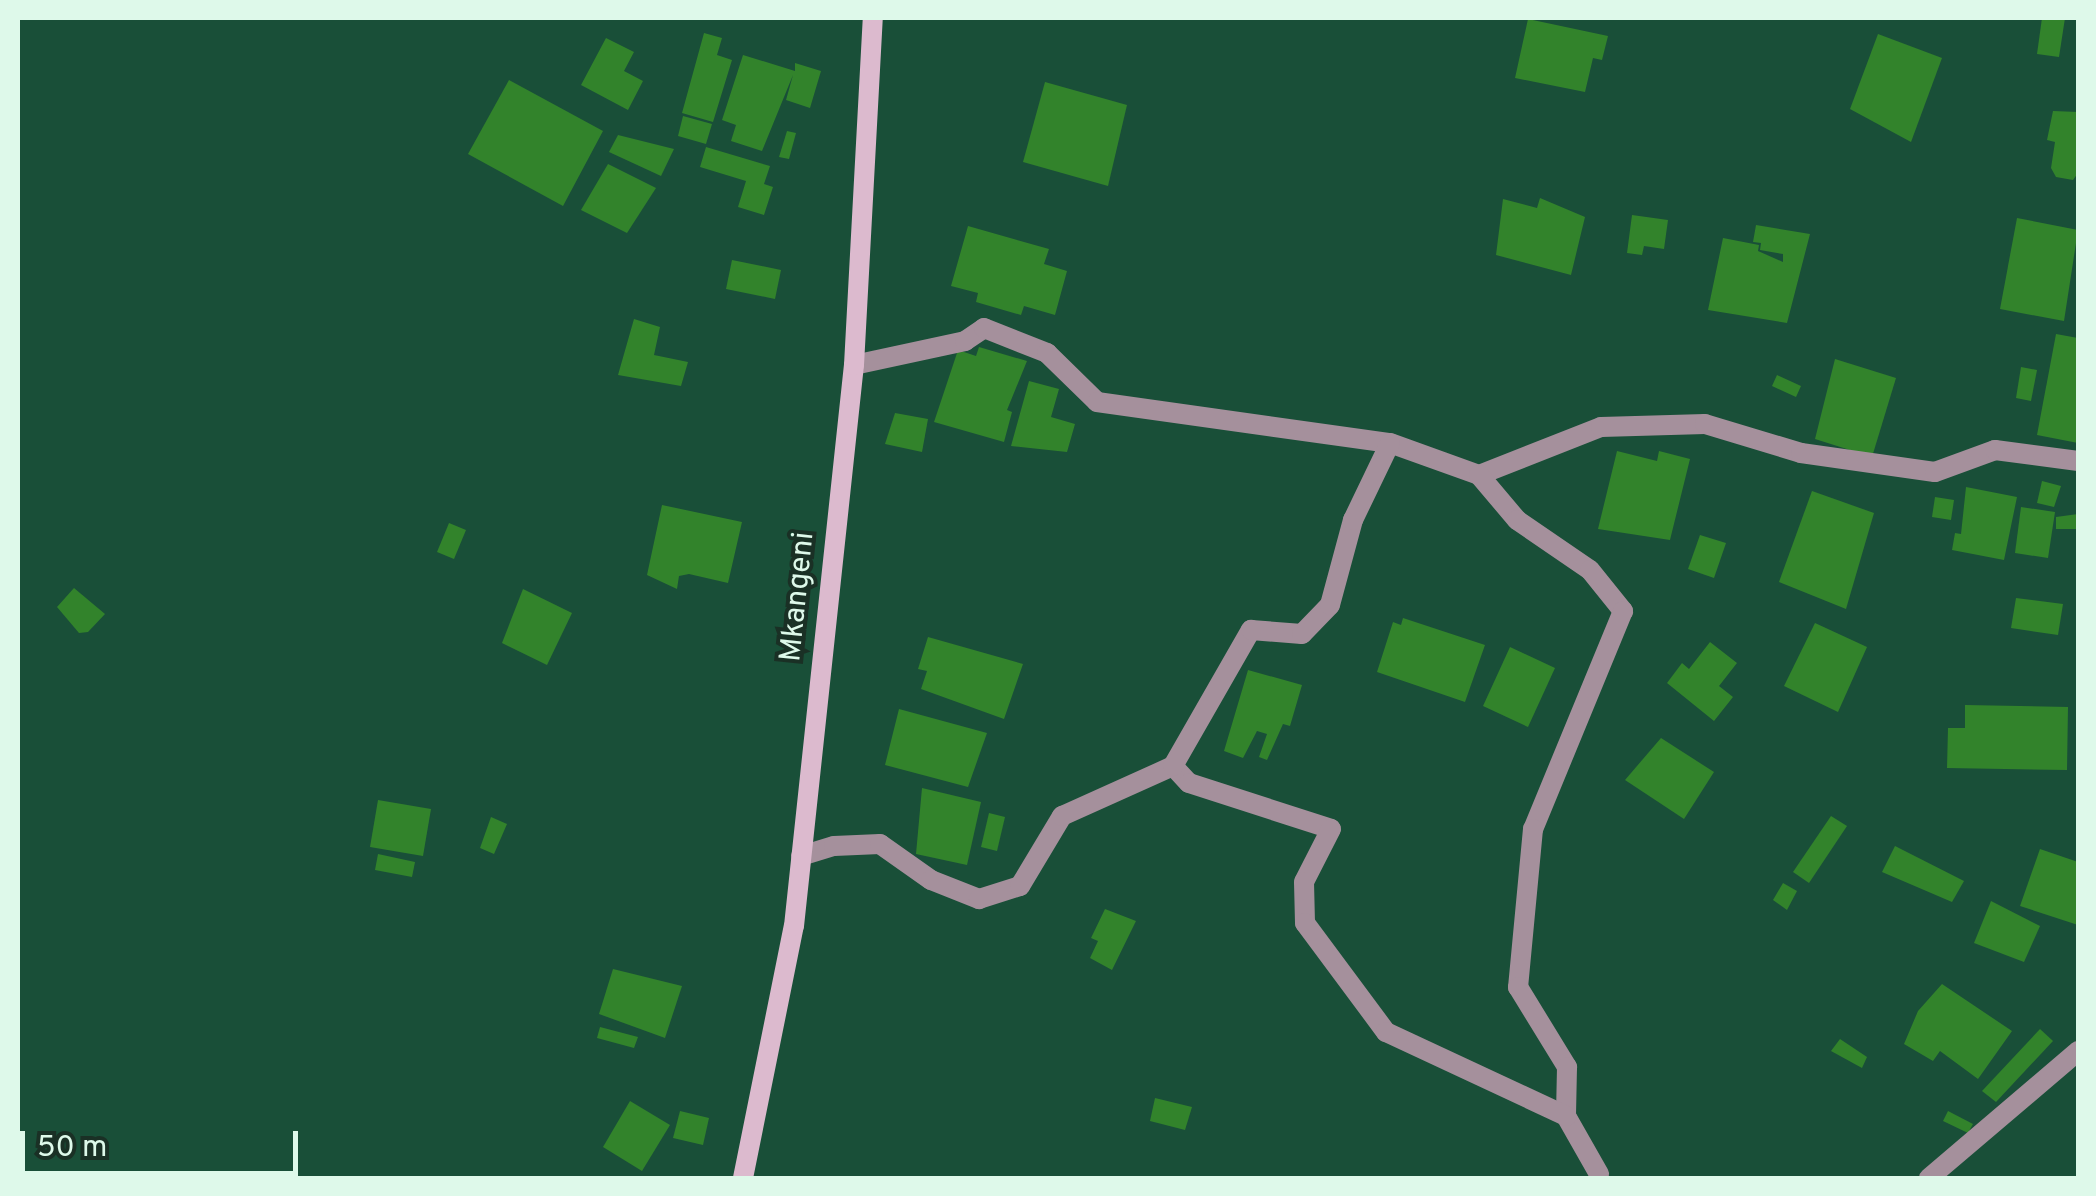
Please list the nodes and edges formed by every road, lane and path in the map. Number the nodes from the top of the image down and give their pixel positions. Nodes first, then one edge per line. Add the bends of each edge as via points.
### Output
1 (873, 18) edge
2 (854, 365) junction
3 (1390, 443) junction
4 (2078, 461) edge
5 (1478, 474) junction
6 (1172, 766) junction
7 (801, 856) junction
8 (2078, 1051) edge
9 (1566, 1116) junction
10 (1599, 1174) dead end
11 (743, 1178) edge
12 (1929, 1178) edge

1 - 2 street, Mkangeni
2 - 3 street via 965,341 984,328 1047,353 1097,402
2 - 7 street, Mkangeni
3 - 5 street
3 - 6 street via 1353,520 1330,605 1302,634 1251,630
4 - 5 street via 1994,450 1935,472 1801,454 1706,424 1601,427
5 - 9 street via 1517,520 1590,570 1623,611 1534,829 1518,987 1567,1066
6 - 7 street via 1062,816 1020,886 978,900 932,880 880,844
6 - 9 street via 1189,783 1331,829 1304,882 1305,923 1386,1032
7 - 11 street, Mkangeni via 794,926
8 - 12 street
9 - 10 street

